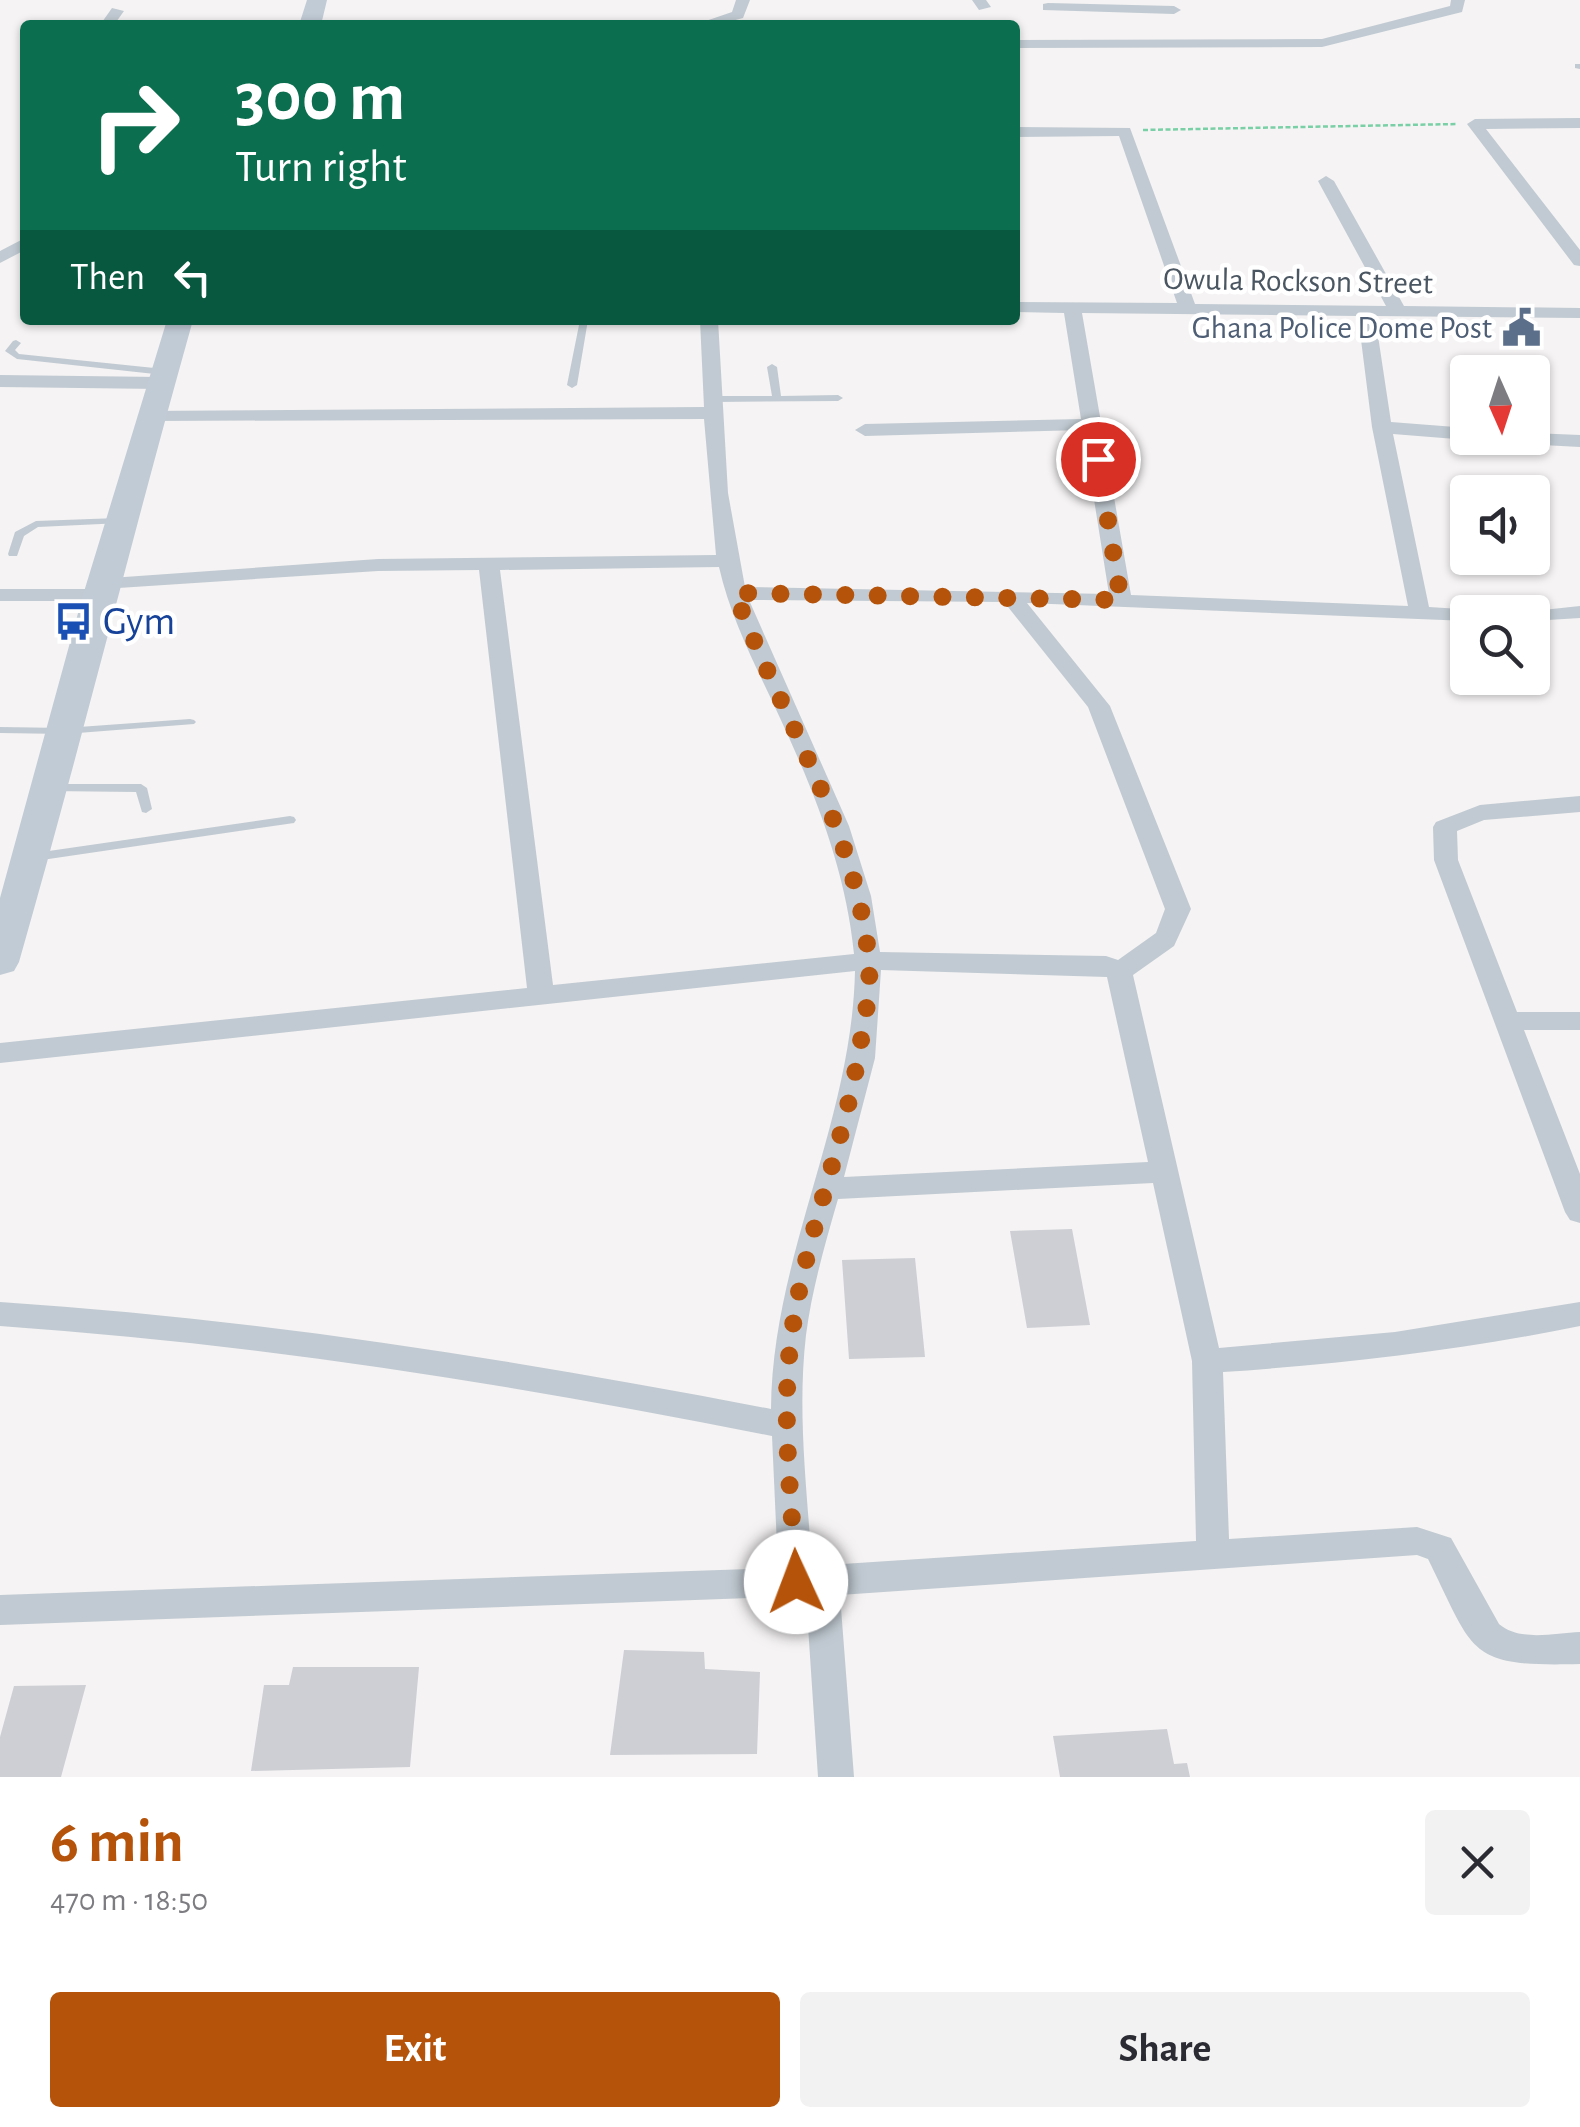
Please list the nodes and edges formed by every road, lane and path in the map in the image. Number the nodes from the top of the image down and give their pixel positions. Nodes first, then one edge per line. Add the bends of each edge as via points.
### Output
1 (742, 0) edge
2 (1458, 0) edge
3 (1173, 5) edge
4 (1048, 8) dead end
5 (117, 11) dead end
6 (111, 20) edge
7 (718, 20) edge
8 (1020, 44) edge
9 (1155, 46) junction
10 (1580, 123) edge
11 (1475, 124) junction
12 (1125, 131) junction
13 (1020, 132) edge
14 (1326, 181) dead end
15 (1580, 261) edge
16 (1020, 307) edge
17 (1072, 308) junction
18 (1188, 309) junction
19 (1366, 312) junction
20 (1400, 313) junction
21 (1580, 313) edge
22 (178, 325) edge
23 (583, 325) edge
24 (710, 325) edge
25 (16, 343) dead end
26 (772, 367) dead end
27 (0, 381) edge
28 (572, 385) dead end
29 (158, 390) junction
30 (776, 398) junction
31 (838, 398) dead end
32 (715, 406) junction
33 (1092, 424) junction
34 (1382, 428) junction
35 (865, 430) dead end
36 (1450, 433) edge
37 (1550, 439) edge
38 (1580, 441) edge
39 (121, 521) junction
40 (13, 554) dead end
41 (488, 561) junction
42 (728, 561) junction
43 (101, 589) junction
44 (735, 593) junction
45 (0, 595) edge
46 (1010, 596) junction
47 (1121, 600) junction
48 (1580, 612) edge
49 (1420, 614) junction
50 (1550, 614) edge
51 (1450, 615) edge
52 (190, 722) dead end
53 (0, 730) edge
54 (65, 731) junction
55 (51, 788) junction
56 (1580, 804) edge
57 (146, 809) dead end
58 (290, 820) dead end
59 (32, 857) junction
60 (10, 902) edge
61 (868, 961) junction
62 (0, 962) edge
63 (1119, 972) junction
64 (541, 996) junction
65 (1580, 1020) edge
66 (1510, 1022) junction
67 (0, 1052) edge
68 (1163, 1172) junction
69 (829, 1188) junction
70 (1580, 1212) edge
71 (0, 1314) edge
72 (1580, 1314) edge
73 (1207, 1361) junction
74 (789, 1426) junction
75 (1213, 1553) junction
76 (809, 1582) junction
77 (0, 1610) edge
78 (1580, 1648) edge
79 (836, 1777) edge

1 - 7 street via 738,14
2 - 9 street via 1457,9 1322,43
3 - 4 street
3 - 9 street via 1176,23 1157,34
5 - 6 street
8 - 9 street
10 - 11 street
11 - 12 path
11 - 15 street
12 - 13 street
12 - 18 street
14 - 20 street
16 - 17 street, Owula Rockson Street
17 - 18 street, Owula Rockson Street
17 - 33 street
18 - 19 street, Owula Rockson Street
19 - 20 street, Owula Rockson Street
19 - 34 street
20 - 21 street, Owula Rockson Street
22 - 29 main road
23 - 28 lane
24 - 32 street
25 - 29 lane via 10,351 17,356
26 - 30 lane
27 - 29 street
29 - 32 street
29 - 39 main road
30 - 31 lane
30 - 32 lane
32 - 42 street
33 - 35 street
33 - 47 street
34 - 36 street
34 - 49 street
37 - 38 street
39 - 40 lane via 36,524 19,534
39 - 43 main road
41 - 42 street
41 - 43 street via 262,570
41 - 64 street
42 - 44 street
43 - 45 street
43 - 54 main road
44 - 46 street
44 - 61 street via 841,844
46 - 47 street
46 - 63 street via 1099,706 1178,909 1176,930 1164,943
47 - 49 street
48 - 50 street
49 - 51 street
52 - 54 lane
53 - 54 lane
54 - 55 main road
55 - 57 lane via 141,788
55 - 59 main road
56 - 66 street via 1480,812 1446,826 1446,860
58 - 59 lane
59 - 60 main road
60 - 62 main road
61 - 63 street via 1106,965
61 - 64 street
61 - 69 street via 869,994
63 - 68 street
64 - 67 street
65 - 66 street
66 - 70 street
68 - 69 street
68 - 73 street
69 - 74 street via 791,1335
71 - 74 street via 251,1334 411,1356
72 - 73 street via 1493,1334
73 - 75 street
74 - 76 street
75 - 76 street
75 - 78 street via 1429,1542 1439,1548 1495,1643
76 - 77 street
76 - 79 street

